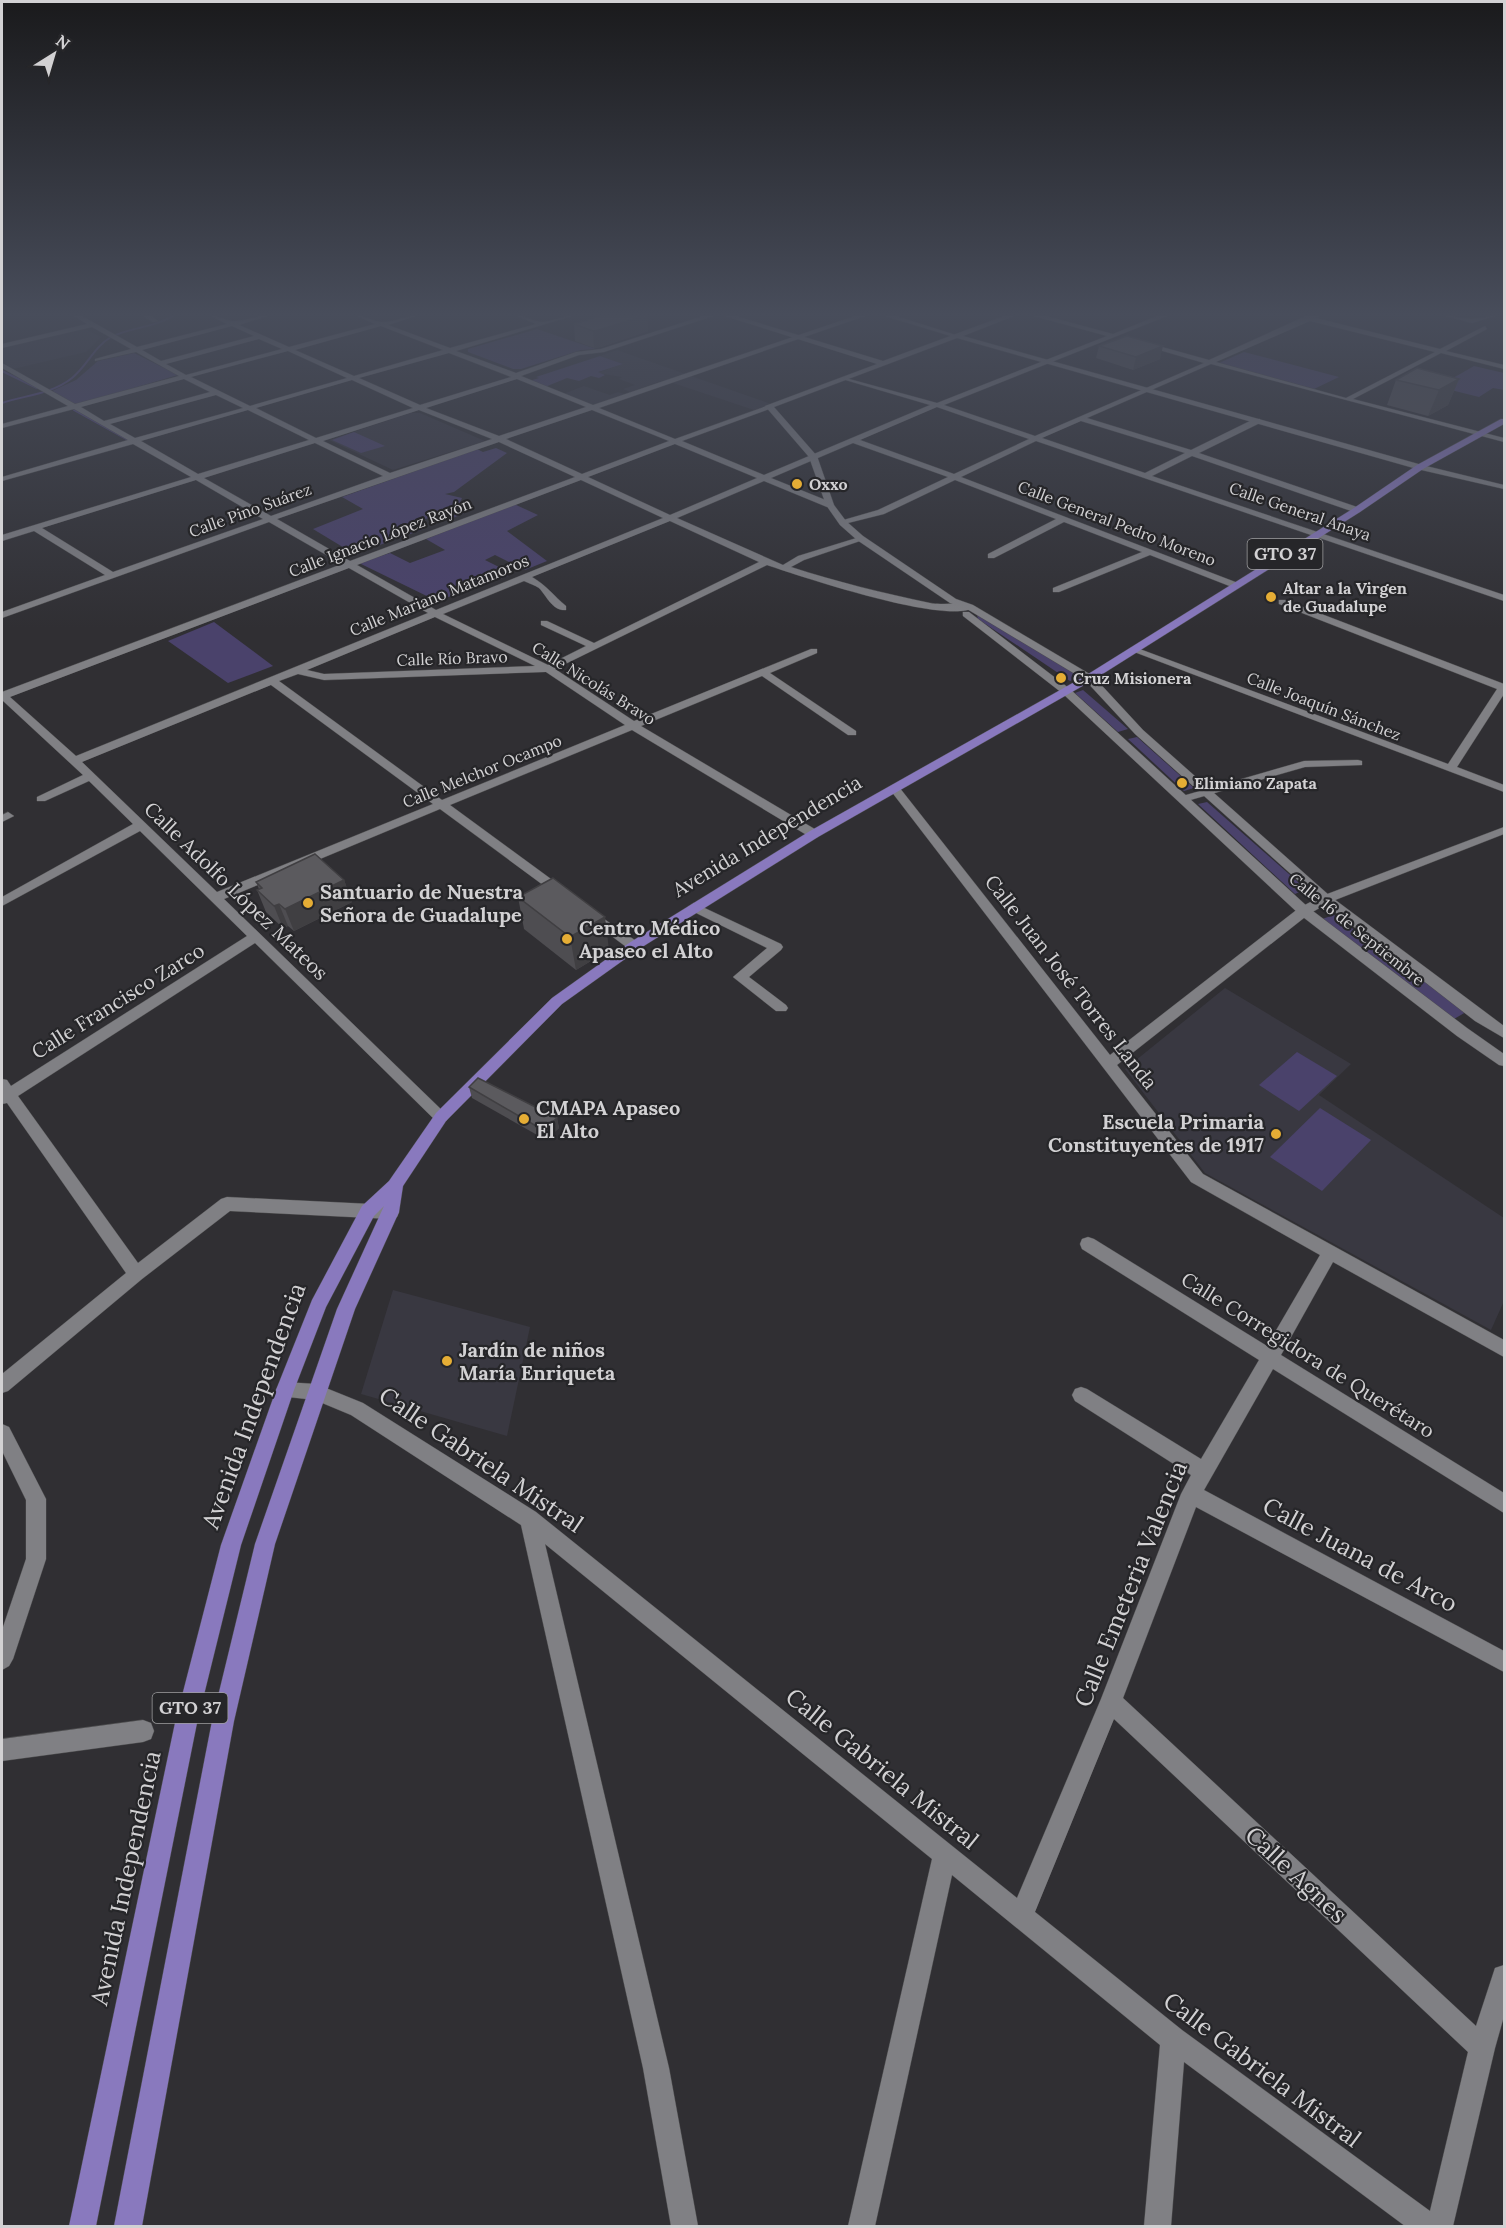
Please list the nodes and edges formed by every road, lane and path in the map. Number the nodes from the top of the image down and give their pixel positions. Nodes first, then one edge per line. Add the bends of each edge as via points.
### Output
1 (25, 420) edge
2 (99, 420) edge
3 (115, 420) edge
4 (208, 420) edge
5 (277, 420) edge
6 (382, 420) edge
7 (451, 420) edge
8 (556, 420) edge
9 (620, 420) edge
10 (733, 420) edge
11 (781, 420) edge
12 (901, 420) edge
13 (982, 420) edge
14 (1077, 420) edge
15 (1088, 420) edge
16 (1253, 420) edge
17 (1426, 420) edge
18 (1257, 421) junction
19 (1504, 421) edge
20 (104, 423) junction
21 (2, 426) edge
22 (1482, 434) junction
23 (1036, 438) junction
24 (499, 439) junction
25 (135, 440) junction
26 (318, 440) junction
27 (852, 440) junction
28 (1504, 440) edge
29 (674, 443) junction
30 (1192, 453) junction
31 (813, 456) junction
32 (1420, 467) junction
33 (1147, 475) junction
34 (390, 476) junction
35 (197, 477) junction
36 (581, 477) junction
37 (955, 477) junction
38 (2, 479) edge
39 (763, 479) junction
40 (1504, 487) edge
41 (830, 505) junction
42 (1357, 510) junction
43 (672, 517) junction
44 (271, 518) junction
45 (1065, 519) junction
46 (843, 523) junction
47 (36, 528) junction
48 (1318, 534) junction
49 (2, 538) edge
50 (860, 538) junction
51 (1151, 552) junction
52 (991, 556) dead end
53 (766, 562) junction
54 (349, 564) junction
55 (783, 568) junction
56 (111, 575) junction
57 (524, 577) junction
58 (1235, 585) junction
59 (1056, 590) dead end
60 (1504, 598) edge
61 (1282, 602) dead end
62 (961, 606) junction
63 (563, 608) dead end
64 (434, 613) junction
65 (2, 615) edge
66 (544, 623) dead end
67 (593, 646) junction
68 (1134, 650) junction
69 (814, 651) dead end
70 (548, 669) junction
71 (295, 670) junction
72 (762, 672) junction
73 (1089, 678) junction
74 (271, 680) junction
75 (1504, 688) edge
76 (1066, 691) junction
77 (2, 696) edge
78 (635, 727) junction
79 (1139, 732) junction
80 (852, 733) dead end
81 (1116, 737) junction
82 (75, 761) junction
83 (1358, 764) dead end
84 (1450, 769) junction
85 (91, 776) junction
86 (895, 789) junction
87 (1504, 789) edge
88 (1207, 793) junction
89 (41, 799) dead end
90 (1183, 799) junction
91 (442, 805) junction
92 (141, 825) junction
93 (1504, 830) edge
94 (814, 834) junction
95 (214, 898) junction
96 (1326, 899) junction
97 (2, 902) edge
98 (694, 907) junction
99 (1304, 911) junction
100 (255, 937) junction
101 (634, 946) junction
102 (781, 1008) dead end
103 (1480, 1017) junction
104 (1461, 1032) junction
105 (1504, 1033) edge
106 (1504, 1061) edge
107 (1108, 1064) junction
108 (4, 1092) edge
109 (441, 1117) junction
110 (395, 1185) junction
111 (368, 1211) junction
112 (391, 1212) junction
113 (1088, 1244) dead end
114 (1330, 1253) junction
115 (136, 1274) junction
116 (1504, 1348) edge
117 (1268, 1357) junction
118 (2, 1385) edge
119 (285, 1390) junction
120 (316, 1392) junction
121 (1081, 1395) dead end
122 (2, 1433) edge
123 (1202, 1472) junction
124 (1191, 1494) junction
125 (1504, 1504) edge
126 (529, 1519) junction
127 (2, 1659) edge
128 (1504, 1662) edge
129 (1111, 1701) junction
130 (143, 1731) dead end
131 (2, 1750) edge
132 (945, 1855) junction
133 (1021, 1916) junction
134 (1504, 1977) edge
135 (1173, 2039) junction
136 (1482, 2048) junction
137 (82, 2226) edge
138 (128, 2226) edge
139 (684, 2226) edge
140 (861, 2226) edge
141 (1157, 2226) edge
142 (1426, 2226) edge
143 (1440, 2226) edge

1 - 21 street
2 - 20 street, Calle Nicolás Bravo
3 - 20 street
4 - 25 street
5 - 26 street
6 - 26 street
7 - 24 street
8 - 24 street, Calle Pino Suárez
9 - 29 street
10 - 29 street, Calle Ignacio López Rayón
11 - 31 street, Calle 16 de Septiembre
12 - 27 street, Calle Mariano Matamoros
13 - 23 street, Calle General Anaya
14 - 23 street
15 - 30 street
16 - 18 street
17 - 22 street
18 - 30 street
18 - 32 street
19 - 22 main road, GTO 37
20 - 25 street, Calle Nicolás Bravo
22 - 28 street
22 - 32 main road, GTO 37
23 - 33 street, Calle General Anaya
23 - 37 street
24 - 34 street, Calle Pino Suárez
24 - 36 street
25 - 35 street, Calle Nicolás Bravo
25 - 38 street
26 - 34 street
26 - 35 street
27 - 31 street, Calle Mariano Matamoros
27 - 37 street, Calle General Pedro Moreno
29 - 36 street, Calle Ignacio López Rayón
29 - 39 street
30 - 33 street
30 - 42 street
31 - 39 street, Calle Mariano Matamoros
31 - 41 street, Calle 16 de Septiembre
32 - 40 street
32 - 42 main road, GTO 37
33 - 48 street, Calle General Anaya
34 - 44 street, Calle Pino Suárez
35 - 44 street, Calle Nicolás Bravo
35 - 47 street
36 - 43 street
36 - 54 street, Calle Ignacio López Rayón
37 - 45 street, Calle General Pedro Moreno
37 - 46 street via 881,512
39 - 41 street
39 - 43 street, Calle Mariano Matamoros
41 - 46 street, Calle 16 de Septiembre
42 - 48 main road, GTO 37
43 - 53 street
43 - 57 street, Calle Mariano Matamoros
44 - 54 street, Calle Nicolás Bravo
44 - 56 street, Calle Pino Suárez
45 - 51 street, Calle General Pedro Moreno
45 - 52 street
46 - 50 street, Calle 16 de Septiembre
47 - 49 street
47 - 56 street
48 - 58 main road, GTO 37
48 - 60 street, Calle General Anaya
50 - 55 street
50 - 62 street, Calle 16 de Septiembre
51 - 58 street, Calle General Pedro Moreno
51 - 59 street
53 - 55 street
53 - 67 street, Calle Río Bravo
54 - 64 street, Calle Nicolás Bravo
54 - 77 street, Calle Ignacio López Rayón
55 - 62 street via 846,588 940,608
56 - 65 street, Calle Pino Suárez
57 - 63 street via 542,586
57 - 64 street, Calle Mariano Matamoros
58 - 68 main road, GTO 37
61 - 75 street
62 - 73 street, Calle 16 de Septiembre
62 - 76 street, Calle 16 de Septiembre
64 - 70 street, Calle Nicolás Bravo
64 - 71 street, Calle Mariano Matamoros
66 - 67 street
67 - 70 street, Calle Río Bravo
68 - 73 main road, GTO 37
68 - 84 street, Calle Joaquín Sánchez
69 - 72 street, Calle Melchor Ocampo
70 - 71 street, Calle Río Bravo via 324,678
70 - 78 street, Calle Nicolás Bravo
71 - 74 street, Calle Mariano Matamoros
72 - 78 street, Calle Melchor Ocampo
72 - 80 street
73 - 76 main road, GTO 37
73 - 79 street, Calle 16 de Septiembre
74 - 82 street, Calle Mariano Matamoros
74 - 91 street
75 - 84 street
76 - 81 street, Calle 16 de Septiembre
76 - 86 main road, Avenida Independencia / GTO 37
77 - 82 street, Calle Adolfo López Mateos
78 - 91 street, Calle Melchor Ocampo
78 - 94 street, Calle Nicolás Bravo
79 - 81 street
79 - 88 street, Calle 16 de Septiembre
81 - 90 street, Calle 16 de Septiembre
82 - 85 street, Calle Adolfo López Mateos
83 - 88 street via 1304,764
84 - 87 street, Calle Joaquín Sánchez
85 - 89 street
85 - 92 street, Calle Adolfo López Mateos
86 - 94 main road, Avenida Independencia / GTO 37
86 - 107 street, Calle Juan José Torres Landa
88 - 90 street
88 - 96 street, Calle 16 de Septiembre
90 - 99 street, Calle 16 de Septiembre
91 - 95 street, Calle Melchor Ocampo
91 - 101 street
92 - 95 street, Calle Adolfo López Mateos
92 - 97 street
93 - 96 street
94 - 98 main road, Avenida Independencia / GTO 37
95 - 100 street, Calle Adolfo López Mateos
96 - 99 street
96 - 103 street, Calle 16 de Septiembre
98 - 101 main road, Avenida Independencia / GTO 37
98 - 102 street via 776,947 740,977
99 - 104 street, Calle 16 de Septiembre
99 - 107 street
100 - 108 street, Calle Francisco Zarco
100 - 109 street, Calle Adolfo López Mateos
101 - 109 main road, Avenida Independencia / GTO 37 via 557,1001
103 - 104 street
103 - 105 street, Calle 16 de Septiembre
104 - 106 street, Calle 16 de Septiembre
107 - 114 street, Calle Juan José Torres Landa via 1197,1178
108 - 115 street
109 - 110 main road, Avenida Independencia / GTO 37
110 - 111 main road, Avenida Independencia / GTO 37
110 - 112 main road, Avenida Independencia / GTO 37
111 - 112 street
111 - 115 street via 227,1204
111 - 119 main road, Avenida Independencia / GTO 37 via 318,1305
112 - 120 main road, Avenida Independencia / GTO 37 via 346,1309
113 - 117 street, Calle Corregidora de Querétaro
114 - 116 street, Calle Juan José Torres Landa
114 - 117 street, Calle Emeteria Valencia
115 - 118 street
117 - 123 street, Calle Emeteria Valencia
117 - 125 street, Calle Corregidora de Querétaro
119 - 120 street, Calle Gabriela Mistral
119 - 137 main road, Avenida Independencia / GTO 37 via 231,1545 186,1723
120 - 126 street, Calle Gabriela Mistral via 357,1409
120 - 138 main road, Avenida Independencia / GTO 37 via 265,1544 223,1721
121 - 123 street
122 - 127 street via 36,1499 36,1559
123 - 124 street, Calle Emeteria Valencia
124 - 128 street, Calle Juana de Arco
124 - 129 street, Calle Emeteria Valencia
126 - 132 street, Calle Gabriela Mistral
126 - 139 street via 656,2068
129 - 133 street, Calle Emeteria Valencia
129 - 136 street, Calle Agnes
130 - 131 street
132 - 133 street, Calle Gabriela Mistral
132 - 140 street
133 - 135 street, Calle Gabriela Mistral
134 - 136 street
135 - 141 street
135 - 142 street, Calle Gabriela Mistral
136 - 143 street

